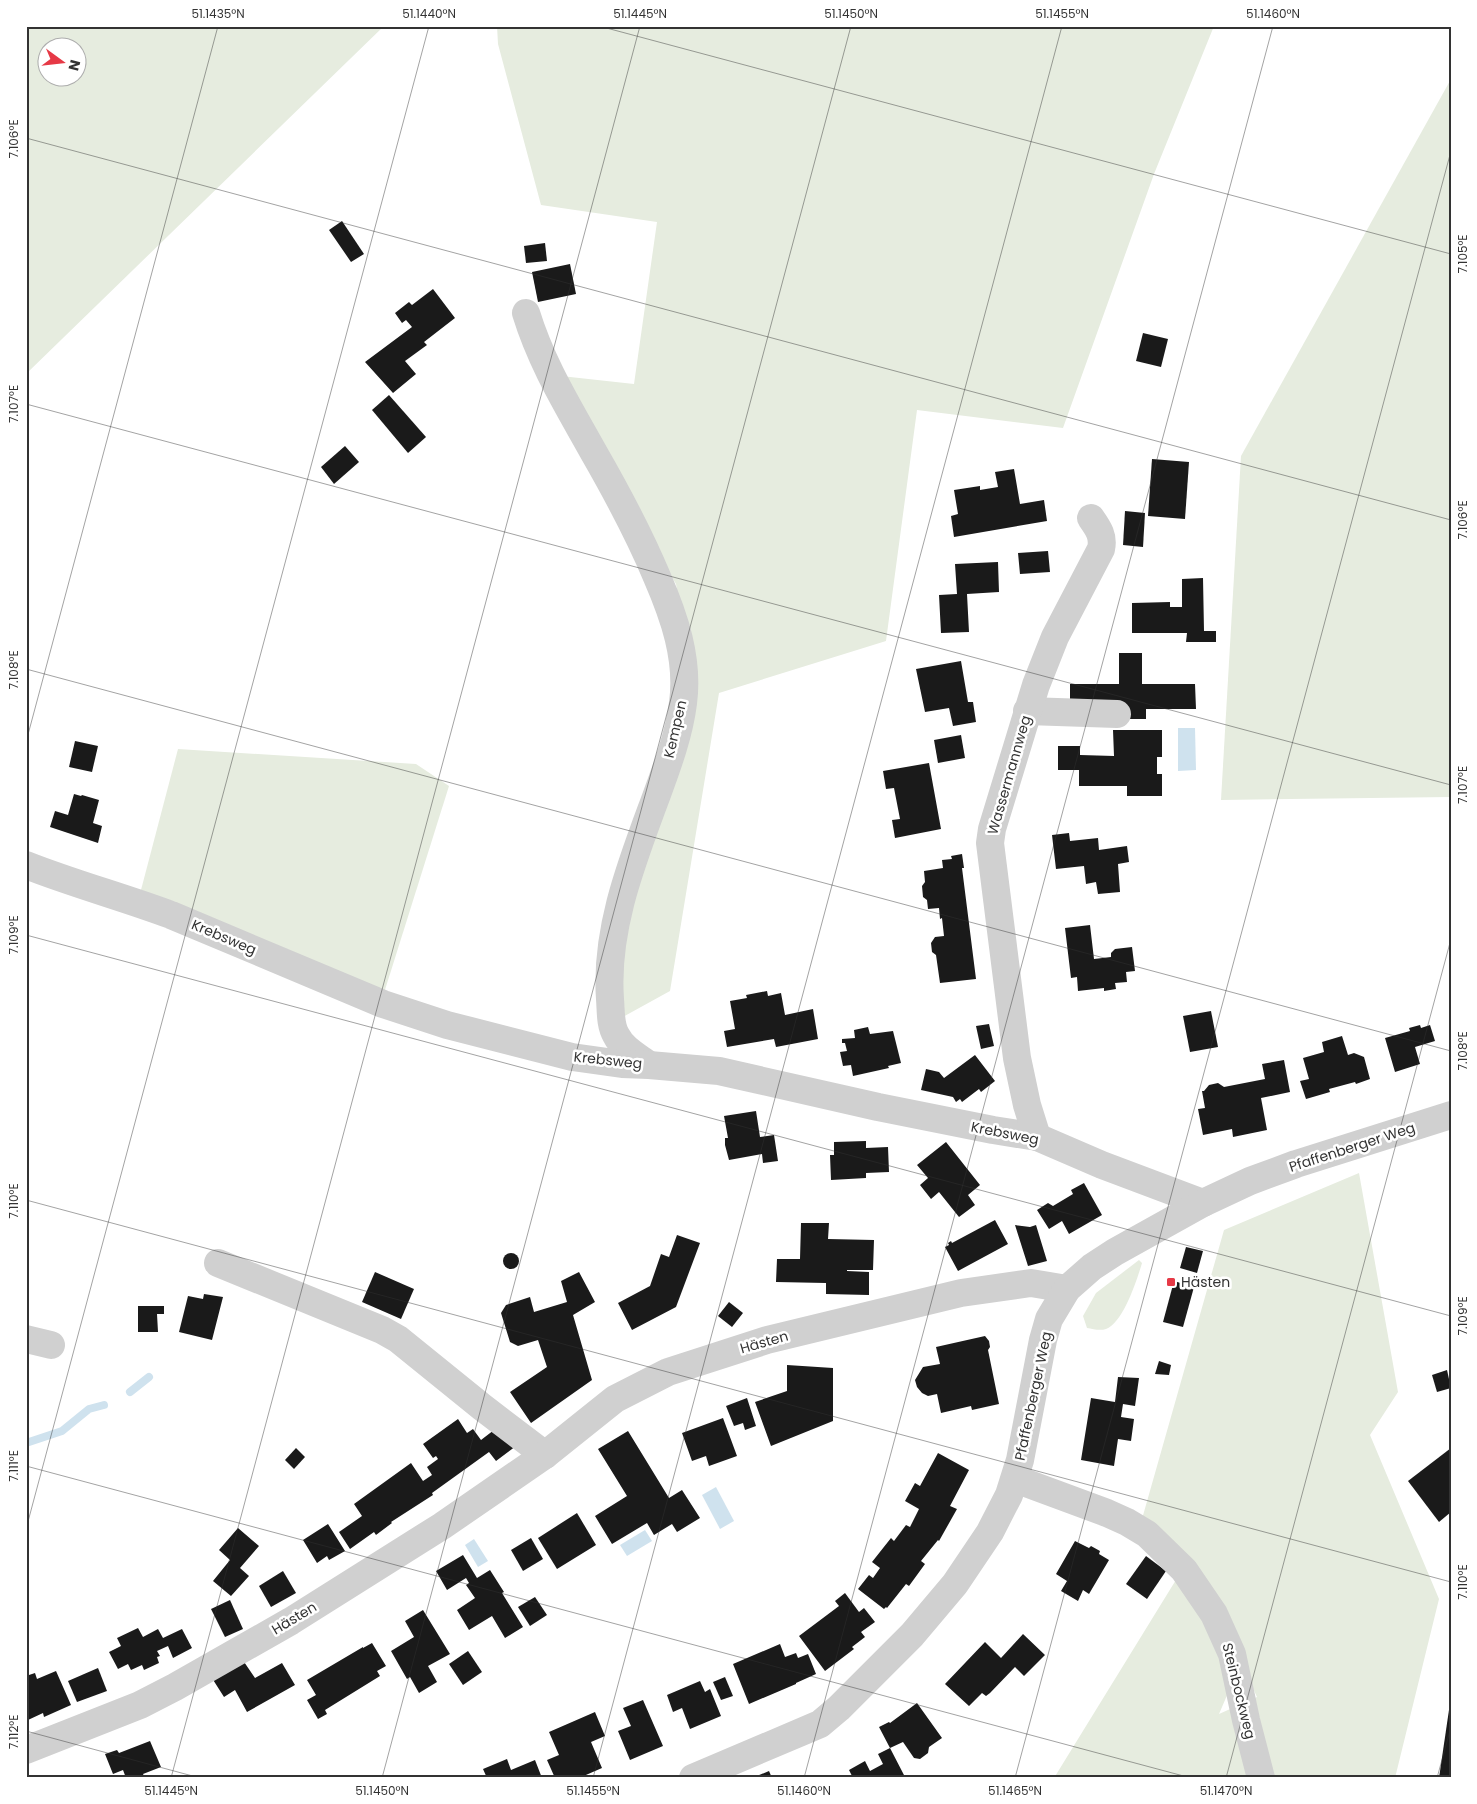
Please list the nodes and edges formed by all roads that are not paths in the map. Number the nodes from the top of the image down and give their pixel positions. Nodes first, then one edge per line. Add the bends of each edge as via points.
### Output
1 (526, 314) dead end
2 (1090, 518) dead end
3 (1027, 711) junction
4 (1116, 714) dead end
5 (26, 866) edge
6 (649, 1064) junction
7 (1451, 1116) edge
8 (1037, 1137) junction
9 (1203, 1203) junction
10 (218, 1263) dead end
11 (1067, 1289) junction
12 (545, 1455) junction
13 (1015, 1479) junction
14 (26, 1750) edge
15 (693, 1778) edge
16 (1261, 1778) edge

1 - 6 street, Kempen via 535,343 554,382 646,552 671,611 680,645 683,702 675,740 628,877 613,937 610,964 615,1034 626,1048
2 - 3 street, Wassermannweg via 1103,540 1101,549 1055,637
3 - 4 street
3 - 8 street, Wassermannweg via 990,843 1017,1058
5 - 6 street, Krebsweg via 172,915 414,1015 572,1057
6 - 8 street, Krebsweg via 719,1071 878,1107
7 - 9 street, Pfaffenberger Weg via 1296,1164
8 - 9 street, Krebsweg
9 - 11 street, Pfaffenberger Weg via 1115,1252
10 - 12 street via 398,1339
11 - 12 street, Hästen via 1031,1283 961,1293 767,1340 668,1372 615,1399
11 - 13 street, Pfaffenberger Weg via 1049,1318
12 - 14 street, Hästen via 442,1526 291,1621 140,1705
13 - 15 street, Pfaffenberger Weg via 999,1516 959,1578 912,1635 839,1708 820,1724
13 - 16 street, Steinbockweg via 1127,1522 1147,1534 1184,1570 1214,1614 1232,1654

